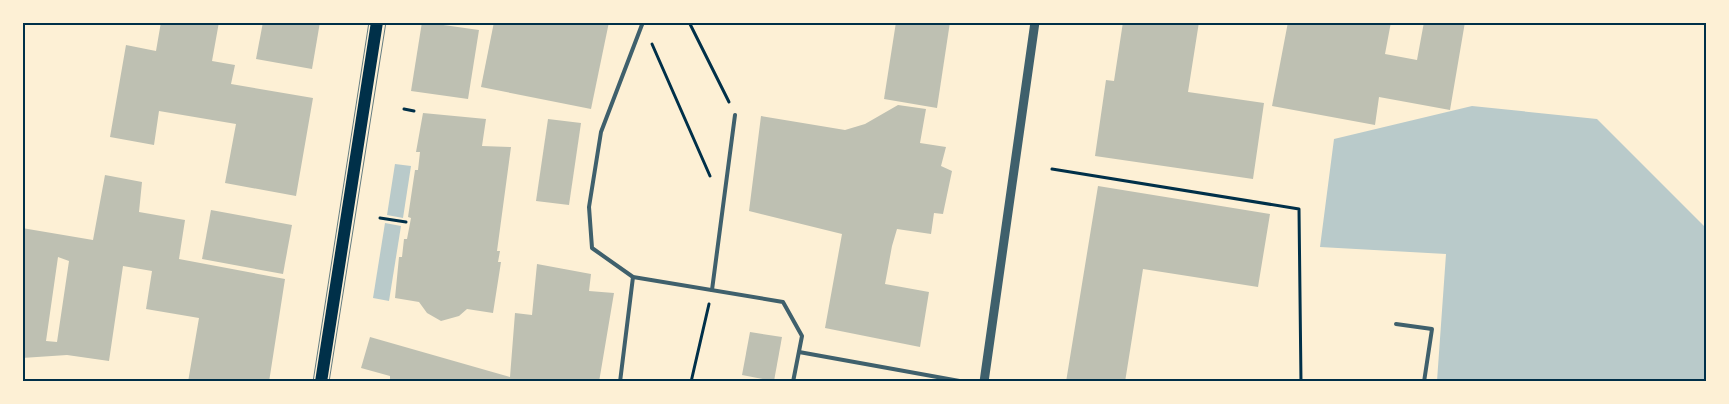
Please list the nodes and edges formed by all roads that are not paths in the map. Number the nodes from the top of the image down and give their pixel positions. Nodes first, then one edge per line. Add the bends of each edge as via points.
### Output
1 (377, 22) edge
2 (1035, 22) edge
3 (643, 23) edge
4 (735, 115) road end
5 (633, 277) junction
6 (712, 290) junction
7 (1396, 324) dead end
8 (799, 352) junction
9 (321, 382) edge
10 (620, 382) edge
11 (793, 382) edge
12 (964, 382) edge
13 (984, 382) edge
14 (1424, 382) edge

1 - 9 main road
2 - 13 street
3 - 5 lane via 602,132 589,207 592,248
4 - 6 lane
5 - 6 lane
5 - 10 lane
6 - 8 lane via 783,302 802,336
7 - 14 lane via 1432,329
8 - 11 lane
8 - 12 lane

